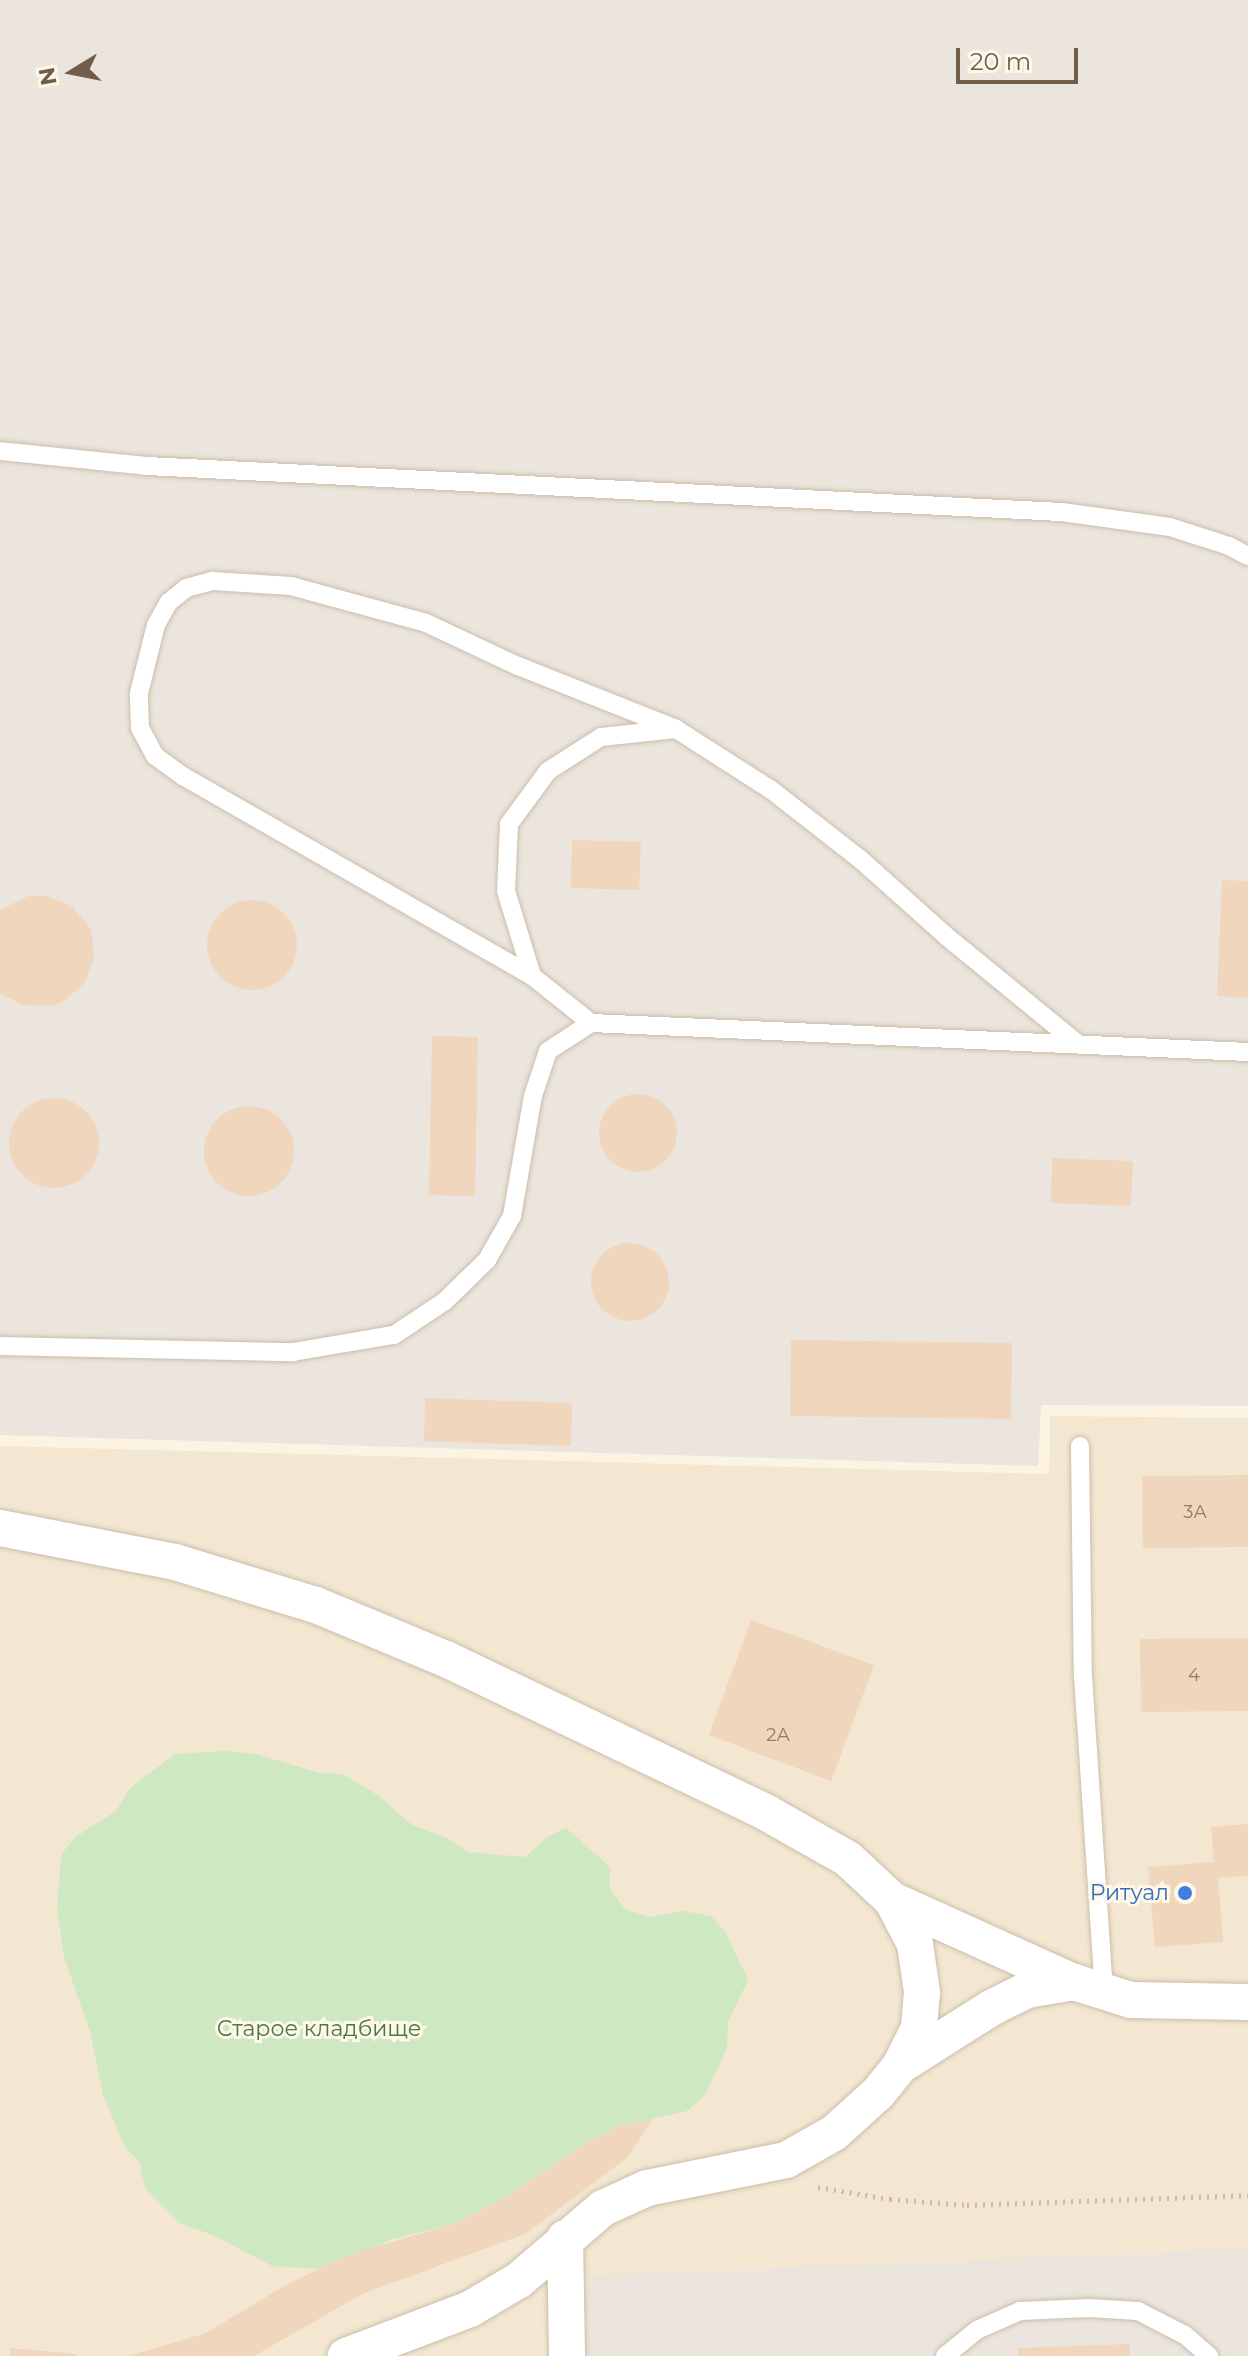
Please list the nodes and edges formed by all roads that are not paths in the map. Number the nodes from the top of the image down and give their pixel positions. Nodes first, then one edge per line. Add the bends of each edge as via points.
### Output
1 (0, 451) edge
2 (1248, 556) edge
3 (676, 729) junction
4 (532, 976) junction
5 (591, 1023) junction
6 (1078, 1044) junction
7 (1248, 1052) edge
8 (0, 1346) edge
9 (1080, 1446) dead end
10 (0, 1528) edge
11 (892, 1900) junction
12 (1089, 1987) junction
13 (1248, 2002) edge
14 (900, 2066) junction
15 (565, 2238) junction
16 (346, 2356) edge
17 (567, 2356) edge
18 (945, 2356) edge
19 (1209, 2356) edge

1 - 2 lane via 147,466 1062,512 1170,527
3 - 4 lane via 601,737 548,771 509,824 506,891
3 - 4 lane via 426,623 291,586 213,581 186,588 169,602 156,625 139,693 140,728 155,756
3 - 6 lane via 770,789 860,859
4 - 5 lane
5 - 6 lane
5 - 8 lane via 548,1051 533,1096 512,1216 487,1260 445,1301 394,1335 293,1352
6 - 7 lane
9 - 12 lane
10 - 11 street via 175,1562 316,1605 446,1659 767,1813 848,1859
11 - 12 street
11 - 14 street via 915,1944 922,1992 919,2028
12 - 13 street via 1131,2000
12 - 14 street via 1027,1990
14 - 15 street via 834,2133 786,2160 647,2188 603,2208
15 - 16 street via 519,2280 470,2309
15 - 17 street
18 - 19 lane via 977,2330 1020,2311 1089,2308 1138,2311 1185,2335

